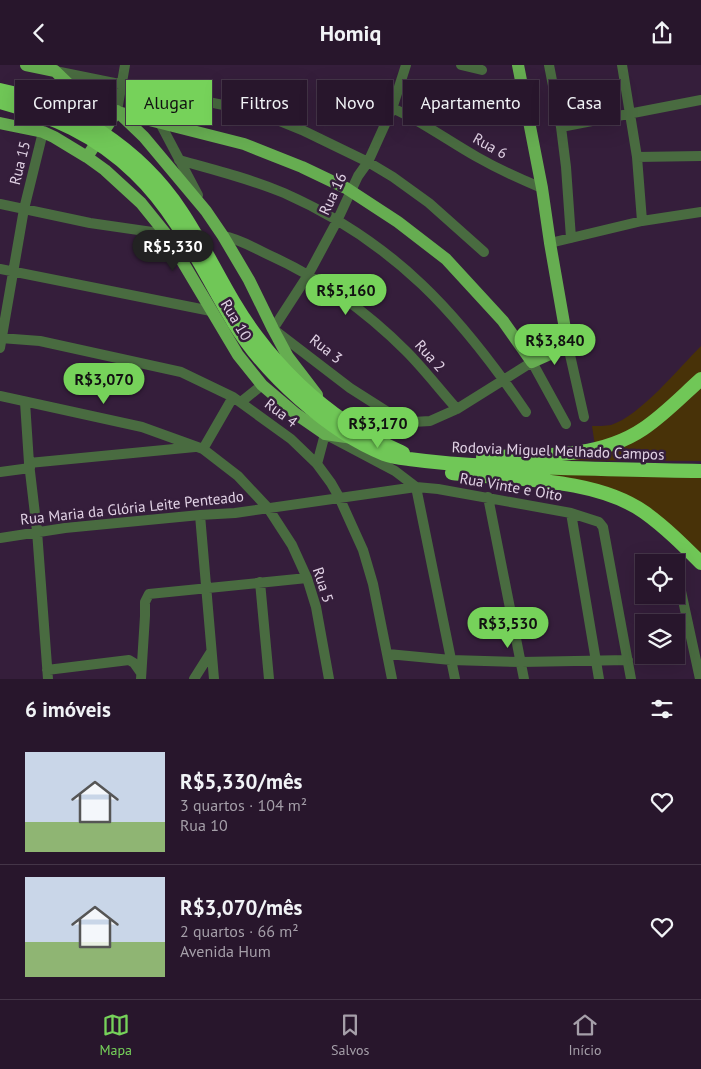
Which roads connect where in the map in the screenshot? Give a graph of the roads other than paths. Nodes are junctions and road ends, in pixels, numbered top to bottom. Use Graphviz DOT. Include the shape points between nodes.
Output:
graph roads {
  1 [pos="26,65"];
  2 [pos="125,65"];
  3 [pos="406,65"];
  4 [pos="461,65"];
  5 [pos="518,65"];
  6 [pos="549,65"];
  7 [pos="622,65"];
  8 [pos="482,70"];
  9 [pos="55,71"];
  10 [pos="122,84"];
  11 [pos="0,90"];
  12 [pos="701,100"];
  13 [pos="0,102"];
  14 [pos="393,106"];
  15 [pos="393,109"];
  16 [pos="117,111"];
  17 [pos="629,113"];
  18 [pos="126,114"];
  19 [pos="0,123"];
  20 [pos="161,125"];
  21 [pos="168,125"];
  22 [pos="385,125"];
  23 [pos="561,127"];
  24 [pos="43,132"];
  25 [pos="93,134"];
  26 [pos="108,143"];
  27 [pos="701,156"];
  28 [pos="87,157"];
  29 [pos="637,157"];
  30 [pos="179,161"];
  31 [pos="368,162"];
  32 [pos="542,188"];
  33 [pos="350,191"];
  34 [pos="0,204"];
  35 [pos="24,209"];
  36 [pos="206,211"];
  37 [pos="701,212"];
  38 [pos="337,221"];
  39 [pos="642,221"];
  40 [pos="166,234"];
  41 [pos="223,236"];
  42 [pos="571,238"];
  43 [pos="550,243"];
  44 [pos="484,252"];
  45 [pos="0,269"];
  46 [pos="13,271"];
  47 [pos="308,275"];
  48 [pos="211,311"];
  49 [pos="272,329"];
  50 [pos="0,341"];
  51 [pos="568,345"];
  52 [pos="532,361"];
  53 [pos="504,379"];
  54 [pos="701,379"];
  55 [pos="262,385"];
  56 [pos="0,396"];
  57 [pos="237,399"];
  58 [pos="25,402"];
  59 [pos="325,406"];
  60 [pos="456,409"];
  61 [pos="526,412"];
  62 [pos="584,417"];
  63 [pos="566,424"];
  64 [pos="325,434"];
  65 [pos="356,439"];
  66 [pos="201,448"];
  67 [pos="385,449"];
  68 [pos="318,463"];
  69 [pos="29,466"];
  70 [pos="701,471"];
  71 [pos="0,472"];
  72 [pos="416,487"];
  73 [pos="339,497"];
  74 [pos="488,497"];
  75 [pos="268,508"];
  76 [pos="571,513"];
  77 [pos="200,515"];
  78 [pos="37,531"];
  79 [pos="0,538"];
  80 [pos="701,563"];
  81 [pos="307,577"];
  82 [pos="260,582"];
  83 [pos="206,587"];
  84 [pos="684,604"];
  85 [pos="211,652"];
  86 [pos="388,654"];
  87 [pos="451,659"];
  88 [pos="596,660"];
  89 [pos="628,660"];
  90 [pos="521,662"];
  91 [pos="48,674"];
  92 [pos="141,676"];
  93 [pos="194,679"];
  94 [pos="214,679"];
  95 [pos="269,679"];
  96 [pos="329,679"];
  97 [pos="392,679"];
  98 [pos="456,679"];
  99 [pos="524,679"];
  100 [pos="599,679"];
  101 [pos="632,679"];
  102 [pos="700,679"];
  1 -- 9 [label="main road"];
  2 -- 10 [label="street"];
  3 -- 14 [label="street, Rua 16"];
  4 -- 8 [label="street"];
  5 -- 32 [label="main road"];
  6 -- 23 [label="street"];
  7 -- 17 [label="street"];
  9 -- 10 [label="street"];
  9 -- 16 [label="main road" via="82,97 98,107"];
  10 -- 16 [label="street"];
  10 -- 31 [label="street" via="258,112 324,139"];
  11 -- 25 [label="highway, Rodovia Miguel Melhado Campos" via="49,105"];
  12 -- 17 [label="street"];
  13 -- 25 [label="highway, Rodovia Miguel Melhado Campos"];
  15 -- 32 [label="street, Rua 6" via="476,157"];
  16 -- 18 [label="main road"];
  16 -- 28 [label="main road"];
  16 -- 36 [label="main road" via="144,137"];
  17 -- 23 [label="street"];
  17 -- 29 [label="street"];
  19 -- 24 [label="main road, Rua 10"];
  20 -- 30 [label="street, Rua 3"];
  21 -- 33 [label="main road" via="244,144"];
  22 -- 31 [label="street, Rua 16"];
  23 -- 42 [label="street"];
  24 -- 28 [label="main road, Rua 10"];
  24 -- 35 [label="street, Rua 15"];
  25 -- 26 [label="highway, Rodovia Miguel Melhado Campos"];
  26 -- 59 [label="highway, Rodovia Miguel Melhado Campos" via="139,161 166,191 256,337"];
  26 -- 65 [label="highway, Rodovia Miguel Melhado Campos" via="163,204 255,354 299,398"];
  27 -- 29 [label="street"];
  28 -- 40 [label="main road, Rua 10" via="141,203"];
  29 -- 39 [label="street"];
  30 -- 36 [label="street, Rua 3"];
  30 -- 38 [label="street" via="261,184"];
  31 -- 33 [label="street, Rua 16"];
  31 -- 44 [label="street" via="429,203"];
  32 -- 43 [label="main road"];
  33 -- 38 [label="street, Rua 16"];
  33 -- 52 [label="main road" via="446,259 503,321"];
  34 -- 35 [label="street"];
  35 -- 40 [label="street"];
  35 -- 46 [label="street, Rua 15"];
  36 -- 41 [label="main road, Rua 3"];
  37 -- 39 [label="street"];
  38 -- 47 [label="street, Rua 16"];
  38 -- 53 [label="street" via="416,277 464,327"];
  39 -- 42 [label="street"];
  40 -- 48 [label="main road, Rua 10"];
  41 -- 47 [label="street, Rua 2" via="234,238"];
  41 -- 49 [label="main road, Rua 3"];
  42 -- 43 [label="street"];
  43 -- 51 [label="main road"];
  45 -- 46 [label="street"];
  46 -- 48 [label="street"];
  46 -- 50 [label="street, Rua 15"];
  47 -- 49 [label="street, Rua 16"];
  47 -- 60 [label="street, Rua 2" via="380,327 406,351"];
  48 -- 55 [label="main road, Rua 10" via="238,355"];
  49 -- 59 [label="main road" via="288,357"];
  49 -- 60 [label="street, Rua 3" via="350,388 405,421 430,421"];
  50 -- 57 [label="street, Rua 4" via="40,341 172,370"];
  51 -- 52 [label="main road"];
  51 -- 62 [label="street"];
  52 -- 53 [label="street, Rua 3"];
  52 -- 63 [label="street"];
  53 -- 60 [label="street, Rua 3"];
  53 -- 61 [label="street"];
  54 -- 67 [label="highway" via="642,430 623,440 586,451 470,458"];
  55 -- 57 [label="street"];
  55 -- 64 [label="main road, Rua 10"];
  56 -- 58 [label="street, Rua 5"];
  57 -- 66 [label="street"];
  57 -- 68 [label="street, Rua 4"];
  58 -- 66 [label="street, Rua 5" via="134,424"];
  58 -- 69 [label="street"];
  59 -- 67 [label="highway, Rodovia Miguel Melhado Campos"];
  64 -- 65 [label="main road"];
  64 -- 68 [label="street"];
  64 -- 72 [label="street, Rua 10" via="395,471"];
  65 -- 67 [label="highway, Rodovia Miguel Melhado Campos"];
  66 -- 69 [label="street"];
  66 -- 75 [label="street, Rua 5" via="238,476"];
  67 -- 70 [label="highway, Rodovia Miguel Melhado Campos" via="415,460 459,465"];
  67 -- 80 [label="highway" via="416,465 453,473 556,483 612,495 649,516"];
  68 -- 73 [label="street, Rua 4"];
  69 -- 71 [label="street"];
  69 -- 78 [label="street"];
  72 -- 73 [label="street, Rua Maria da Glória Leite Penteado"];
  72 -- 74 [label="street, Rua Vinte e Oito"];
  72 -- 87 [label="street"];
  73 -- 75 [label="street, Rua Maria da Glória Leite Penteado"];
  73 -- 86 [label="street, Rua 4" via="368,565"];
  74 -- 76 [label="street, Rua Vinte e Oito"];
  74 -- 90 [label="street"];
  75 -- 77 [label="street, Rua Maria da Glória Leite Penteado"];
  75 -- 81 [label="street, Rua 5" via="292,545"];
  76 -- 88 [label="street"];
  76 -- 89 [label="street, Rua Vinte e Oito" via="599,522 603,527"];
  77 -- 78 [label="street, Rua Maria da Glória Leite Penteado"];
  77 -- 83 [label="street"];
  78 -- 79 [label="street, Rua Maria da Glória Leite Penteado"];
  78 -- 91 [label="street"];
  81 -- 82 [label="street"];
  81 -- 96 [label="street, Rua 5"];
  82 -- 83 [label="street"];
  82 -- 95 [label="street"];
  83 -- 85 [label="street"];
  83 -- 92 [label="street" via="147,596 144,602 146,616"];
  84 -- 102 [label="street"];
  85 -- 93 [label="street"];
  85 -- 94 [label="street"];
  86 -- 87 [label="street"];
  86 -- 97 [label="street, Rua 4"];
  87 -- 90 [label="street"];
  87 -- 98 [label="street"];
  88 -- 89 [label="street"];
  88 -- 90 [label="street"];
  88 -- 100 [label="street"];
  89 -- 101 [label="street"];
  90 -- 99 [label="street"];
  91 -- 92 [label="street" via="128,660 134,663"];
}
